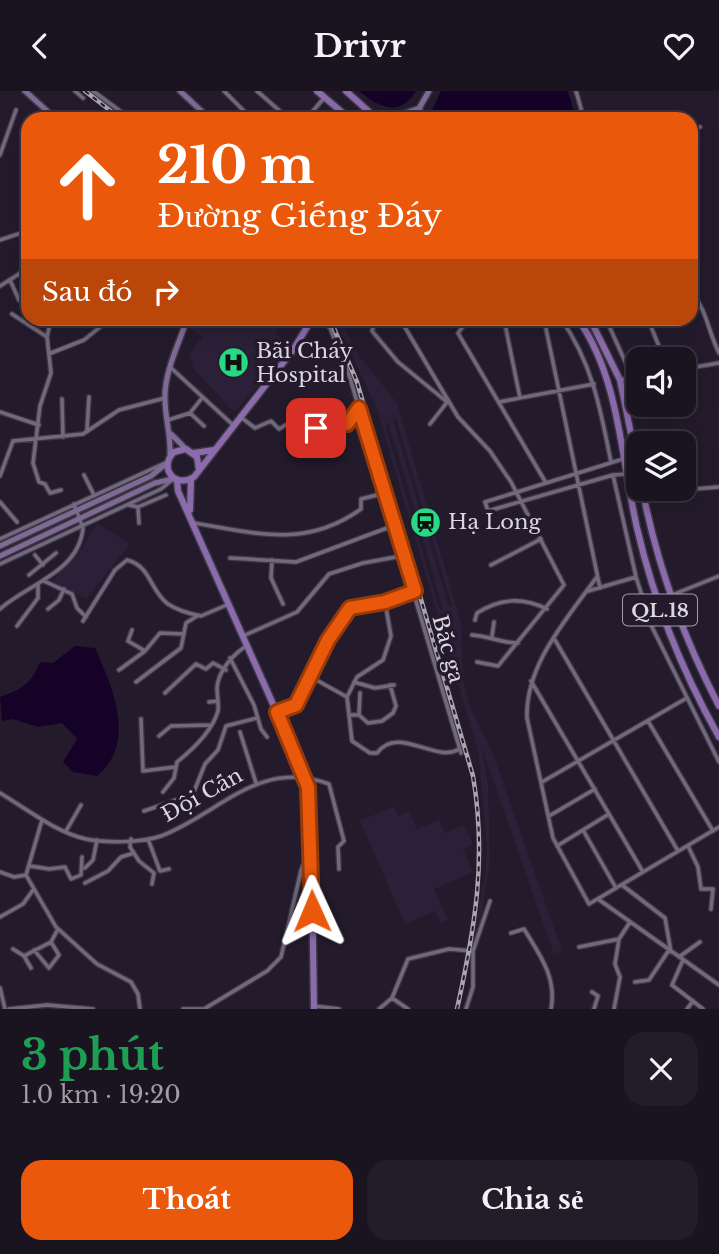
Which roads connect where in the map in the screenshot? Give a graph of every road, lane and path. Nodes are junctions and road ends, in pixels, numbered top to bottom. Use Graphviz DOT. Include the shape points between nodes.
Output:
graph roads {
  1 [pos="25,91"];
  2 [pos="75,91"];
  3 [pos="94,91"];
  4 [pos="180,91"];
  5 [pos="224,91"];
  6 [pos="257,91"];
  7 [pos="317,91"];
  8 [pos="346,91"];
  9 [pos="429,91"];
  10 [pos="576,91"];
  11 [pos="325,97"];
  12 [pos="83,98"];
  13 [pos="420,108"];
  14 [pos="16,110"];
  15 [pos="48,112"];
  16 [pos="122,112"];
  17 [pos="202,112"];
  18 [pos="245,112"];
  19 [pos="281,112"];
  20 [pos="312,112"];
  21 [pos="342,112"];
  22 [pos="369,112"];
  23 [pos="408,112"];
  24 [pos="419,112"];
  25 [pos="581,112"];
  26 [pos="0,155"];
  27 [pos="21,233"];
  28 [pos="0,240"];
  29 [pos="21,270"];
  30 [pos="10,280"];
  31 [pos="0,286"];
  32 [pos="19,300"];
  33 [pos="698,300"];
  34 [pos="12,314"];
  35 [pos="21,320"];
  36 [pos="30,326"];
  37 [pos="49,326"];
  38 [pos="101,326"];
  39 [pos="185,326"];
  40 [pos="308,326"];
  41 [pos="328,326"];
  42 [pos="374,326"];
  43 [pos="404,326"];
  44 [pos="464,326"];
  45 [pos="505,326"];
  46 [pos="545,326"];
  47 [pos="565,326"];
  48 [pos="582,326"];
  49 [pos="593,326"];
  50 [pos="610,326"];
  51 [pos="651,326"];
  52 [pos="47,337"];
  53 [pos="659,347"];
  54 [pos="51,353"];
  55 [pos="719,353"];
  56 [pos="626,363"];
  57 [pos="719,363"];
  58 [pos="170,367"];
  59 [pos="696,367"];
  60 [pos="626,378"];
  61 [pos="620,380"];
  62 [pos="594,384"];
  63 [pos="558,391"];
  64 [pos="89,397"];
  65 [pos="164,398"];
  66 [pos="202,398"];
  67 [pos="520,398"];
  68 [pos="62,399"];
  69 [pos="447,401"];
  70 [pos="499,403"];
  71 [pos="359,408"];
  72 [pos="0,412"];
  73 [pos="190,413"];
  74 [pos="241,417"];
  75 [pos="168,420"];
  76 [pos="294,420"];
  77 [pos="430,424"];
  78 [pos="39,425"];
  79 [pos="233,425"];
  80 [pos="204,426"];
  81 [pos="316,428"];
  82 [pos="88,430"];
  83 [pos="631,431"];
  84 [pos="171,434"];
  85 [pos="63,437"];
  86 [pos="38,439"];
  87 [pos="186,449"];
  88 [pos="214,450"];
  89 [pos="194,453"];
  90 [pos="170,455"];
  91 [pos="623,459"];
  92 [pos="611,462"];
  93 [pos="167,463"];
  94 [pos="199,470"];
  95 [pos="626,470"];
  96 [pos="576,473"];
  97 [pos="626,474"];
  98 [pos="84,475"];
  99 [pos="613,475"];
  100 [pos="0,476"];
  101 [pos="173,480"];
  102 [pos="191,480"];
  103 [pos="546,483"];
  104 [pos="578,485"];
  105 [pos="719,487"];
  106 [pos="696,488"];
  107 [pos="162,489"];
  108 [pos="61,491"];
  109 [pos="178,491"];
  110 [pos="516,492"];
  111 [pos="385,493"];
  112 [pos="94,495"];
  113 [pos="166,495"];
  114 [pos="520,501"];
  115 [pos="633,501"];
  116 [pos="645,501"];
  117 [pos="0,502"];
  118 [pos="128,505"];
  119 [pos="75,507"];
  120 [pos="138,507"];
  121 [pos="190,512"];
  122 [pos="80,518"];
  123 [pos="17,522"];
  124 [pos="139,523"];
  125 [pos="194,523"];
  126 [pos="83,525"];
  127 [pos="395,525"];
  128 [pos="0,539"];
  129 [pos="541,539"];
  130 [pos="0,547"];
  131 [pos="401,548"];
  132 [pos="56,553"];
  133 [pos="34,555"];
  134 [pos="0,556"];
  135 [pos="230,558"];
  136 [pos="272,560"];
  137 [pos="0,564"];
  138 [pos="43,565"];
  139 [pos="491,565"];
  140 [pos="29,575"];
  141 [pos="719,576"];
  142 [pos="636,577"];
  143 [pos="596,578"];
  144 [pos="44,581"];
  145 [pos="38,585"];
  146 [pos="600,588"];
  147 [pos="64,589"];
  148 [pos="415,591"];
  149 [pos="586,592"];
  150 [pos="670,596"];
  151 [pos="385,602"];
  152 [pos="229,604"];
  153 [pos="283,604"];
  154 [pos="0,609"];
  155 [pos="48,609"];
  156 [pos="547,609"];
  157 [pos="197,616"];
  158 [pos="475,620"];
  159 [pos="494,622"];
  160 [pos="18,626"];
  161 [pos="132,629"];
  162 [pos="184,634"];
  163 [pos="472,635"];
  164 [pos="243,636"];
  165 [pos="492,636"];
  166 [pos="555,640"];
  167 [pos="518,643"];
  168 [pos="248,645"];
  169 [pos="145,651"];
  170 [pos="229,657"];
  171 [pos="477,662"];
  172 [pos="119,670"];
  173 [pos="226,670"];
  174 [pos="311,677"];
  175 [pos="531,681"];
  176 [pos="136,682"];
  177 [pos="354,682"];
  178 [pos="165,693"];
  179 [pos="360,693"];
  180 [pos="347,697"];
  181 [pos="685,699"];
  182 [pos="218,701"];
  183 [pos="209,702"];
  184 [pos="719,706"];
  185 [pos="277,712"];
  186 [pos="349,715"];
  187 [pos="359,715"];
  188 [pos="257,718"];
  189 [pos="141,719"];
  190 [pos="648,720"];
  191 [pos="211,725"];
  192 [pos="240,732"];
  193 [pos="159,736"];
  194 [pos="267,737"];
  195 [pos="719,737"];
  196 [pos="614,740"];
  197 [pos="578,761"];
  198 [pos="719,762"];
  199 [pos="175,768"];
  200 [pos="306,778"];
  201 [pos="542,782"];
  202 [pos="256,783"];
  203 [pos="595,789"];
  204 [pos="163,792"];
  205 [pos="0,793"];
  206 [pos="81,805"];
  207 [pos="144,811"];
  208 [pos="609,814"];
  209 [pos="549,816"];
  210 [pos="42,820"];
  211 [pos="719,827"];
  212 [pos="583,830"];
  213 [pos="66,831"];
  214 [pos="713,831"];
  215 [pos="97,839"];
  216 [pos="131,839"];
  217 [pos="148,839"];
  218 [pos="557,846"];
  219 [pos="688,846"];
  220 [pos="678,851"];
  221 [pos="134,853"];
  222 [pos="82,857"];
  223 [pos="311,864"];
  224 [pos="30,866"];
  225 [pos="86,868"];
  226 [pos="169,869"];
  227 [pos="339,869"];
  228 [pos="0,872"];
  229 [pos="643,872"];
  230 [pos="26,875"];
  231 [pos="85,883"];
  232 [pos="152,884"];
  233 [pos="622,885"];
  234 [pos="616,888"];
  235 [pos="33,890"];
  236 [pos="598,898"];
  237 [pos="490,901"];
  238 [pos="711,909"];
  239 [pos="0,917"];
  240 [pos="629,922"];
  241 [pos="58,929"];
  242 [pos="511,933"];
  243 [pos="619,939"];
  244 [pos="51,942"];
  245 [pos="700,942"];
  246 [pos="579,947"];
  247 [pos="13,949"];
  248 [pos="34,950"];
  249 [pos="473,951"];
  250 [pos="670,951"];
  251 [pos="24,956"];
  252 [pos="681,959"];
  253 [pos="31,968"];
  254 [pos="635,982"];
  255 [pos="719,985"];
  256 [pos="0,988"];
  257 [pos="592,992"];
  258 [pos="392,998"];
  259 [pos="693,1001"];
  260 [pos="314,1008"];
  261 [pos="7,1009"];
  262 [pos="36,1009"];
  263 [pos="93,1009"];
  264 [pos="140,1009"];
  265 [pos="183,1009"];
  266 [pos="205,1009"];
  267 [pos="339,1009"];
  268 [pos="379,1009"];
  269 [pos="408,1009"];
  270 [pos="466,1009"];
  271 [pos="551,1009"];
  272 [pos="594,1009"];
  273 [pos="614,1009"];
  274 [pos="687,1009"];
  275 [pos="703,1009"];
  1 -- 15 [label="main road"];
  2 -- 12 [label="street"];
  3 -- 16 [label="street"];
  4 -- 17 [label="main road"];
  5 -- 18 [label="street"];
  6 -- 19 [label="street"];
  7 -- 11 [label="main road"];
  8 -- 22 [label="main road"];
  9 -- 13 [label="main road"];
  10 -- 25 [label="street"];
  11 -- 20 [label="street"];
  11 -- 21 [label="main road"];
  13 -- 23 [label="main road"];
  13 -- 24 [label="main road"];
  14 -- 26 [label="street"];
  27 -- 28 [label="street"];
  29 -- 30 [label="street"];
  30 -- 31 [label="street"];
  30 -- 32 [label="street"];
  33 -- 55 [label="street"];
  34 -- 35 [label="street"];
  36 -- 52 [label="street"];
  37 -- 52 [label="street"];
  38 -- 54 [label="street" via="84,340"];
  39 -- 58 [label="main road"];
  40 -- 74 [label="main road"];
  41 -- 71 [label="street, Bắc ga"];
  42 -- 69 [label="street" via="372,331 386,350"];
  43 -- 69 [label="street"];
  44 -- 70 [label="street" via="458,333"];
  45 -- 67 [label="street"];
  46 -- 63 [label="street"];
  47 -- 62 [label="street"];
  48 -- 91 [label="main road, QL.18" via="608,383"];
  49 -- 61 [label="main road"];
  50 -- 56 [label="street"];
  51 -- 53 [label="street"];
  52 -- 54 [label="street"];
  54 -- 78 [label="street"];
  57 -- 59 [label="street"];
  58 -- 65 [label="main road"];
  58 -- 66 [label="street"];
  60 -- 61 [label="street"];
  61 -- 83 [label="main road"];
  62 -- 63 [label="street"];
  62 -- 92 [label="street"];
  63 -- 67 [label="street"];
  63 -- 96 [label="street"];
  64 -- 82 [label="street"];
  65 -- 75 [label="main road"];
  65 -- 82 [label="street" via="119,410"];
  66 -- 73 [label="street"];
  66 -- 79 [label="street"];
  67 -- 70 [label="street"];
  68 -- 85 [label="street"];
  69 -- 77 [label="street"];
  69 -- 110 [label="street" via="490,451"];
  70 -- 103 [label="street"];
  71 -- 81 [label="street" via="347,424 337,421"];
  71 -- 111 [label="street, Bắc ga"];
  72 -- 78 [label="street"];
  73 -- 75 [label="street"];
  73 -- 80 [label="street"];
  74 -- 76 [label="street" via="255,428 271,421 279,429"];
  74 -- 79 [label="main road"];
  75 -- 84 [label="main road"];
  78 -- 86 [label="street"];
  79 -- 88 [label="main road"];
  82 -- 85 [label="street"];
  84 -- 87 [label="main road"];
  84 -- 90 [label="main road"];
  85 -- 86 [label="street"];
  86 -- 100 [label="street" via="10,443"];
  86 -- 108 [label="street" via="35,475 50,493"];
  87 -- 89 [label="main road"];
  87 -- 90 [label="main road"];
  88 -- 89 [label="main road"];
  88 -- 94 [label="main road"];
  89 -- 94 [label="main road"];
  90 -- 93 [label="main road"];
  91 -- 92 [label="street"];
  91 -- 95 [label="main road, QL.18"];
  92 -- 96 [label="street"];
  93 -- 101 [label="main road"];
  93 -- 112 [label="street"];
  93 -- 119 [label="main road" via="153,474"];
  94 -- 102 [label="main road"];
  96 -- 103 [label="street"];
  96 -- 104 [label="street"];
  97 -- 99 [label="street"];
  98 -- 112 [label="street"];
  99 -- 104 [label="street"];
  99 -- 142 [label="street"];
  101 -- 102 [label="main road"];
  101 -- 107 [label="street"];
  101 -- 109 [label="main road"];
  101 -- 122 [label="main road" via="162,480"];
  102 -- 121 [label="main road"];
  103 -- 110 [label="street"];
  104 -- 114 [label="street"];
  104 -- 143 [label="street"];
  105 -- 106 [label="street"];
  107 -- 109 [label="street"];
  107 -- 118 [label="street"];
  109 -- 121 [label="main road"];
  110 -- 114 [label="street"];
  110 -- 114 [label="street" via="485,502 488,511"];
  111 -- 125 [label="street" via="361,499 360,509 342,521 303,534 269,537"];
  111 -- 127 [label="street, Bắc ga"];
  112 -- 119 [label="street"];
  113 -- 120 [label="street"];
  114 -- 129 [label="street"];
  115 -- 195 [label="main road, QL.18" via="654,594"];
  116 -- 150 [label="main road, QL.18"];
  117 -- 123 [label="street"];
  118 -- 120 [label="street"];
  118 -- 126 [label="street"];
  119 -- 122 [label="street"];
  119 -- 128 [label="street"];
  119 -- 130 [label="main road"];
  120 -- 124 [label="street"];
  121 -- 125 [label="main road"];
  122 -- 126 [label="street"];
  122 -- 134 [label="main road"];
  125 -- 152 [label="main road"];
  126 -- 137 [label="street"];
  126 -- 144 [label="street" via="70,558"];
  127 -- 131 [label="street, Bắc ga"];
  127 -- 136 [label="street" via="296,562"];
  129 -- 139 [label="street"];
  129 -- 156 [label="street" via="564,585"];
  131 -- 148 [label="street, Bắc ga"];
  131 -- 164 [label="street" via="396,557 329,574 296,612"];
  132 -- 138 [label="street"];
  133 -- 138 [label="street"];
  135 -- 136 [label="street"];
  136 -- 153 [label="street" via="271,578"];
  138 -- 140 [label="street"];
  141 -- 150 [label="street"];
  142 -- 146 [label="street"];
  142 -- 181 [label="street" via="652,627"];
  143 -- 146 [label="street"];
  143 -- 149 [label="street"];
  144 -- 145 [label="street"];
  144 -- 147 [label="street"];
  145 -- 154 [label="street"];
  145 -- 160 [label="street" via="38,598"];
  146 -- 149 [label="street"];
  147 -- 155 [label="street"];
  147 -- 157 [label="street" via="72,594 84,619 115,570 127,560 145,569 166,602"];
  148 -- 151 [label="street"];
  148 -- 186 [label="street, Bắc ga" via="460,751 446,754 410,743 388,743 370,753 352,741"];
  149 -- 166 [label="street"];
  150 -- 184 [label="main road, QL.18"];
  151 -- 174 [label="street" via="350,608"];
  151 -- 177 [label="street" via="391,636 383,660"];
  152 -- 157 [label="street"];
  152 -- 164 [label="main road"];
  156 -- 158 [label="street" via="527,599 495,603 477,613"];
  156 -- 167 [label="street"];
  157 -- 162 [label="street" via="186,623"];
  159 -- 165 [label="street"];
  161 -- 169 [label="street" via="128,641"];
  162 -- 169 [label="street" via="160,633"];
  162 -- 176 [label="street" via="175,655"];
  163 -- 165 [label="street"];
  164 -- 168 [label="main road"];
  165 -- 167 [label="street"];
  166 -- 175 [label="street"];
  166 -- 196 [label="street"];
  167 -- 171 [label="street" via="498,667"];
  168 -- 170 [label="street"];
  168 -- 185 [label="main road"];
  169 -- 172 [label="street"];
  170 -- 173 [label="street"];
  170 -- 188 [label="street"];
  173 -- 178 [label="street" via="213,663 206,669 196,664"];
  173 -- 182 [label="street" via="218,683"];
  174 -- 180 [label="street"];
  174 -- 185 [label="street" via="296,705"];
  175 -- 197 [label="street"];
  175 -- 201 [label="street" via="527,718"];
  177 -- 180 [label="street"];
  177 -- 187 [label="street" via="374,688 392,685 396,706 382,721 368,723"];
  179 -- 187 [label="street"];
  180 -- 186 [label="street"];
  181 -- 190 [label="street"];
  181 -- 198 [label="street"];
  182 -- 183 [label="street"];
  182 -- 191 [label="street"];
  185 -- 200 [label="main road"];
  186 -- 187 [label="street"];
  188 -- 194 [label="street"];
  188 -- 207 [label="street" via="226,726 193,794"];
  189 -- 199 [label="street" via="143,771"];
  190 -- 196 [label="street"];
  190 -- 214 [label="street"];
  191 -- 193 [label="street" via="171,726"];
  191 -- 199 [label="street"];
  192 -- 202 [label="street"];
  196 -- 197 [label="street"];
  196 -- 220 [label="street"];
  197 -- 201 [label="street"];
  197 -- 203 [label="street"];
  199 -- 204 [label="street" via="174,778"];
  200 -- 202 [label="street, Đội Cấn"];
  200 -- 223 [label="main road"];
  200 -- 227 [label="street" via="329,784 344,841 338,847"];
  201 -- 209 [label="street"];
  202 -- 217 [label="street, Đội Cấn" via="164,835"];
  203 -- 208 [label="street"];
  203 -- 209 [label="street"];
  205 -- 210 [label="street, Đội Cấn"];
  206 -- 213 [label="street"];
  208 -- 212 [label="street"];
  208 -- 229 [label="street"];
  209 -- 218 [label="street"];
  210 -- 213 [label="street, Đội Cấn"];
  210 -- 224 [label="street"];
  211 -- 214 [label="street"];
  212 -- 218 [label="street"];
  212 -- 234 [label="street"];
  213 -- 215 [label="street, Đội Cấn"];
  214 -- 219 [label="street"];
  215 -- 216 [label="street, Đội Cấn"];
  215 -- 225 [label="street" via="95,855"];
  216 -- 217 [label="street, Đội Cấn"];
  216 -- 221 [label="street"];
  217 -- 226 [label="street" via="160,871"];
  218 -- 236 [label="street" via="589,904"];
  219 -- 220 [label="street"];
  219 -- 238 [label="street" via="701,889 712,889"];
  220 -- 229 [label="street"];
  221 -- 231 [label="street"];
  221 -- 232 [label="street" via="154,873"];
  222 -- 224 [label="street" via="81,875 71,879 65,867"];
  223 -- 260 [label="main road"];
  223 -- 266 [label="street" via="303,865 301,871 281,957 267,971"];
  224 -- 230 [label="street"];
  228 -- 230 [label="street"];
  229 -- 233 [label="street"];
  230 -- 235 [label="street"];
  233 -- 234 [label="street"];
  233 -- 250 [label="street" via="665,918"];
  234 -- 236 [label="street"];
  235 -- 239 [label="street" via="23,904"];
  235 -- 241 [label="street"];
  236 -- 240 [label="street"];
  237 -- 249 [label="street"];
  240 -- 243 [label="street"];
  240 -- 250 [label="street"];
  241 -- 244 [label="street"];
  241 -- 264 [label="street" via="97,964 131,982"];
  242 -- 271 [label="street" via="524,929 550,974 554,989"];
  243 -- 246 [label="street"];
  243 -- 273 [label="street" via="615,964 621,977"];
  244 -- 248 [label="street"];
  244 -- 248 [label="street" via="59,955 49,968"];
  245 -- 252 [label="street"];
  247 -- 251 [label="street"];
  248 -- 251 [label="street"];
  249 -- 258 [label="street" via="449,949 408,959"];
  249 -- 270 [label="street" via="473,987"];
  250 -- 252 [label="street"];
  250 -- 254 [label="street" via="649,980"];
  251 -- 253 [label="street"];
  252 -- 255 [label="street"];
  252 -- 259 [label="street" via="671,983"];
  256 -- 261 [label="street"];
  257 -- 272 [label="street" via="598,996"];
  258 -- 268 [label="street"];
  258 -- 269 [label="street"];
  259 -- 274 [label="street"];
  259 -- 275 [label="street"];
  260 -- 267 [label="street"];
  261 -- 262 [label="street"];
  262 -- 263 [label="street" via="47,1005"];
  265 -- 266 [label="street"];
}
